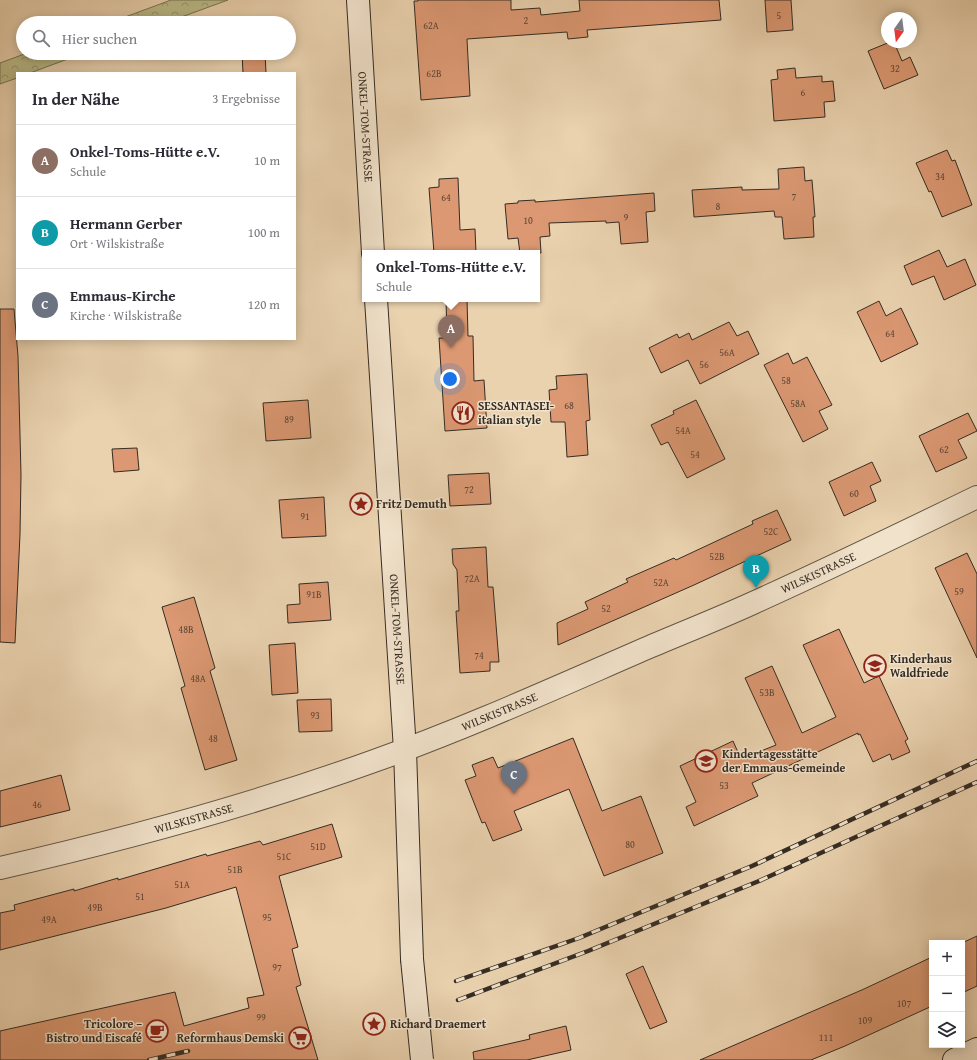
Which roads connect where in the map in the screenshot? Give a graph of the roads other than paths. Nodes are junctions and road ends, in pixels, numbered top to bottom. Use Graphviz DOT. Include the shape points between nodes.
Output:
graph roads {
  1 [pos="358,0"];
  2 [pos="374,250"];
  3 [pos="376,302"];
  4 [pos="977,497"];
  5 [pos="405,750"];
  6 [pos="0,868"];
  7 [pos="977,1049"];
  8 [pos="422,1060"];
  9 [pos="954,1060"];
  1 -- 2 [label="main road, ONKEL-TOM-STRASSE"];
  3 -- 5 [label="main road, ONKEL-TOM-STRASSE"];
  4 -- 5 [label="main road, WILSKISTRASSE" via="752,604 561,687"];
  5 -- 6 [label="main road, WILSKISTRASSE" via="260,799 159,829"];
  5 -- 8 [label="main road, ONKEL-TOM-STRASSE, bridge" via="412,960"];
  7 -- 9 [label="main road"];
}
